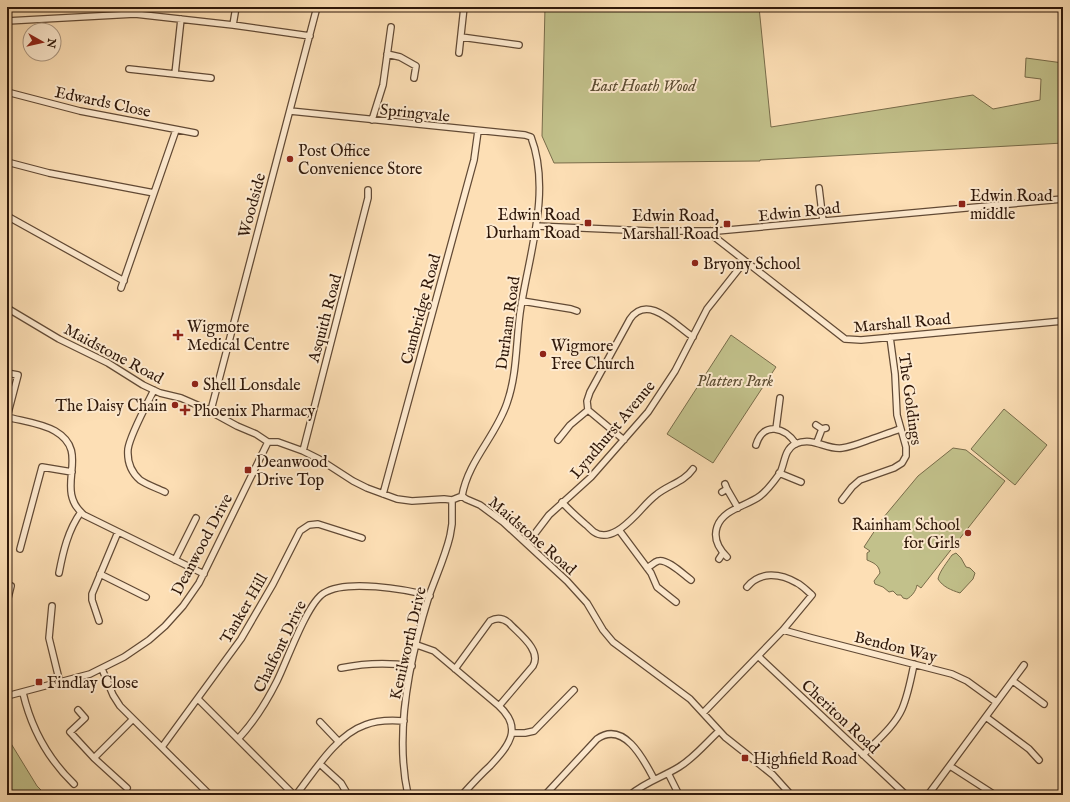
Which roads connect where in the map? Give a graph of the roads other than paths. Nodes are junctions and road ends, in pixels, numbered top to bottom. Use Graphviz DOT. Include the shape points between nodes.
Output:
graph roads {
  1 [pos="236,7"];
  2 [pos="317,7"];
  3 [pos="464,7"];
  4 [pos="181,19"];
  5 [pos="7,21"];
  6 [pos="233,25"];
  7 [pos="391,27"];
  8 [pos="310,36"];
  9 [pos="461,37"];
  10 [pos="519,45"];
  11 [pos="387,54"];
  12 [pos="459,54"];
  13 [pos="129,69"];
  14 [pos="175,74"];
  15 [pos="210,78"];
  16 [pos="414,78"];
  17 [pos="7,92"];
  18 [pos="290,112"];
  19 [pos="372,120"];
  20 [pos="176,130"];
  21 [pos="478,131"];
  22 [pos="195,133"];
  23 [pos="533,144"];
  24 [pos="7,162"];
  25 [pos="819,188"];
  26 [pos="368,190"];
  27 [pos="154,193"];
  28 [pos="1063,199"];
  29 [pos="7,216"];
  30 [pos="823,221"];
  31 [pos="536,226"];
  32 [pos="710,231"];
  33 [pos="745,261"];
  34 [pos="124,281"];
  35 [pos="121,288"];
  36 [pos="522,301"];
  37 [pos="7,308"];
  38 [pos="576,311"];
  39 [pos="1063,321"];
  40 [pos="693,337"];
  41 [pos="890,337"];
  42 [pos="7,372"];
  43 [pos="154,390"];
  44 [pos="780,398"];
  45 [pos="211,410"];
  46 [pos="588,410"];
  47 [pos="7,417"];
  48 [pos="816,425"];
  49 [pos="776,429"];
  50 [pos="900,429"];
  51 [pos="558,440"];
  52 [pos="624,440"];
  53 [pos="268,442"];
  54 [pos="817,442"];
  55 [pos="796,444"];
  56 [pos="756,445"];
  57 [pos="303,451"];
  58 [pos="693,469"];
  59 [pos="72,472"];
  60 [pos="779,473"];
  61 [pos="804,476"];
  62 [pos="725,488"];
  63 [pos="165,492"];
  64 [pos="384,494"];
  65 [pos="462,496"];
  66 [pos="452,500"];
  67 [pos="842,500"];
  68 [pos="562,502"];
  69 [pos="738,508"];
  70 [pos="81,512"];
  71 [pos="196,518"];
  72 [pos="618,530"];
  73 [pos="118,532"];
  74 [pos="362,538"];
  75 [pos="527,544"];
  76 [pos="20,550"];
  77 [pos="719,559"];
  78 [pos="175,560"];
  79 [pos="647,568"];
  80 [pos="58,573"];
  81 [pos="100,574"];
  82 [pos="204,574"];
  83 [pos="691,580"];
  84 [pos="11,586"];
  85 [pos="747,587"];
  86 [pos="430,596"];
  87 [pos="146,597"];
  88 [pos="7,602"];
  89 [pos="676,602"];
  90 [pos="52,606"];
  91 [pos="99,621"];
  92 [pos="783,630"];
  93 [pos="417,645"];
  94 [pos="758,656"];
  95 [pos="914,664"];
  96 [pos="1024,665"];
  97 [pos="412,666"];
  98 [pos="341,668"];
  99 [pos="102,669"];
  100 [pos="455,669"];
  101 [pos="1013,681"];
  102 [pos="60,683"];
  103 [pos="574,690"];
  104 [pos="23,692"];
  105 [pos="7,696"];
  106 [pos="198,699"];
  107 [pos="996,702"];
  108 [pos="1044,704"];
  109 [pos="499,706"];
  110 [pos="78,710"];
  111 [pos="703,713"];
  112 [pos="986,717"];
  113 [pos="133,719"];
  114 [pos="404,721"];
  115 [pos="320,722"];
  116 [pos="719,731"];
  117 [pos="512,733"];
  118 [pos="238,739"];
  119 [pos="339,742"];
  120 [pos="162,747"];
  121 [pos="863,755"];
  122 [pos="94,758"];
  123 [pos="1039,760"];
  124 [pos="320,764"];
  125 [pos="950,766"];
  126 [pos="668,773"];
  127 [pos="654,779"];
  128 [pos="74,784"];
  129 [pos="127,788"];
  130 [pos="210,795"];
  131 [pos="295,795"];
  132 [pos="348,795"];
  133 [pos="408,795"];
  134 [pos="462,795"];
  135 [pos="545,795"];
  136 [pos="630,795"];
  137 [pos="679,795"];
  138 [pos="791,795"];
  139 [pos="906,795"];
  140 [pos="928,795"];
  141 [pos="995,795"];
  1 -- 6 [label="street"];
  2 -- 8 [label="street, Woodside"];
  3 -- 9 [label="street"];
  4 -- 5 [label="street" via="127,14"];
  4 -- 6 [label="street"];
  4 -- 14 [label="street"];
  6 -- 8 [label="street"];
  7 -- 11 [label="street"];
  8 -- 18 [label="street, Woodside"];
  9 -- 10 [label="street"];
  9 -- 12 [label="street"];
  11 -- 16 [label="street" via="400,57 416,66"];
  11 -- 19 [label="street" via="383,85"];
  13 -- 14 [label="street"];
  14 -- 15 [label="street"];
  17 -- 20 [label="street, Edwards Close" via="80,111"];
  18 -- 19 [label="street, Springvale"];
  18 -- 45 [label="street, Woodside"];
  19 -- 21 [label="street, Springvale"];
  20 -- 22 [label="street, Edwards Close"];
  20 -- 27 [label="street"];
  21 -- 23 [label="street, Springvale" via="529,136"];
  21 -- 64 [label="street, Cambridge Road" via="474,160"];
  23 -- 31 [label="street, Durham Road" via="538,168"];
  24 -- 27 [label="street" via="49,173"];
  25 -- 30 [label="street"];
  26 -- 57 [label="street, Asquith Road"];
  27 -- 34 [label="street"];
  28 -- 30 [label="street, Edwin Road"];
  29 -- 34 [label="street"];
  30 -- 32 [label="street, Edwin Road"];
  31 -- 32 [label="street, Edwin Road"];
  31 -- 36 [label="street, Durham Road"];
  32 -- 33 [label="street, Marshall Road"];
  33 -- 40 [label="street, Lyndhurst Avenue" via="707,309"];
  33 -- 41 [label="street, Marshall Road" via="845,339"];
  34 -- 35 [label="street"];
  36 -- 38 [label="street"];
  36 -- 65 [label="street, Durham Road" via="509,398 468,475"];
  37 -- 43 [label="street, Maidstone Road"];
  39 -- 41 [label="street, Marshall Road"];
  40 -- 46 [label="street" via="655,310 636,312 630,318 590,392"];
  40 -- 52 [label="street, Lyndhurst Avenue" via="663,390"];
  41 -- 50 [label="street, The Goldings"];
  42 -- 47 [label="street" via="18,375"];
  43 -- 45 [label="street, Maidstone Road"];
  43 -- 63 [label="street" via="132,438 128,454 135,475 145,483"];
  44 -- 49 [label="street"];
  45 -- 53 [label="street, Maidstone Road"];
  46 -- 51 [label="street" via="570,425"];
  46 -- 52 [label="street"];
  47 -- 59 [label="street" via="47,427 63,437 72,451"];
  48 -- 54 [label="street" via="824,429"];
  49 -- 55 [label="street" via="784,431"];
  49 -- 56 [label="street" via="762,433"];
  50 -- 54 [label="street" via="843,448 829,448"];
  50 -- 67 [label="street, The Goldings" via="906,452 902,463 860,480"];
  52 -- 68 [label="street, Lyndhurst Avenue" via="591,477"];
  53 -- 57 [label="street, Maidstone Road" via="278,442"];
  53 -- 82 [label="street, Deanwood Drive"];
  54 -- 55 [label="street"];
  55 -- 60 [label="street" via="786,453"];
  57 -- 64 [label="street, Maidstone Road" via="353,481"];
  58 -- 72 [label="street" via="684,479 654,496"];
  59 -- 70 [label="street" via="72,500"];
  59 -- 76 [label="street" via="42,467"];
  60 -- 61 [label="street" via="800,484"];
  60 -- 69 [label="street" via="760,496"];
  62 -- 69 [label="street"];
  64 -- 66 [label="street, Maidstone Road" via="412,501"];
  65 -- 66 [label="street, Maidstone Road"];
  65 -- 75 [label="street, Maidstone Road" via="491,512"];
  66 -- 86 [label="street, Kenilworth Drive" via="450,536"];
  68 -- 72 [label="street" via="594,532 607,535"];
  68 -- 75 [label="street, Lyndhurst Avenue"];
  69 -- 77 [label="street" via="723,518 717,527 716,542 725,555"];
  70 -- 73 [label="street"];
  70 -- 80 [label="street" via="74,523"];
  71 -- 78 [label="street"];
  72 -- 79 [label="street"];
  73 -- 78 [label="street"];
  73 -- 81 [label="street"];
  74 -- 106 [label="street, Tanker Hill" via="318,524 309,525 300,531 241,640"];
  75 -- 111 [label="street, Maidstone Road" via="581,596 606,635 685,695"];
  78 -- 82 [label="street"];
  79 -- 83 [label="street" via="658,561 663,561"];
  79 -- 89 [label="street" via="657,587"];
  81 -- 87 [label="street"];
  81 -- 91 [label="street" via="92,597"];
  82 -- 99 [label="street, Deanwood Drive" via="192,595 165,626 132,652"];
  84 -- 88 [label="street"];
  85 -- 92 [label="street" via="760,576 776,576 798,583 812,595"];
  86 -- 93 [label="street, Kenilworth Drive"];
  86 -- 118 [label="street, Chalfont Drive" via="376,587 339,587 321,595 308,613 265,704"];
  90 -- 102 [label="street" via="49,638"];
  92 -- 94 [label="street"];
  92 -- 95 [label="street, Bendon Way"];
  93 -- 97 [label="street, Kenilworth Drive"];
  93 -- 100 [label="street" via="430,649"];
  94 -- 111 [label="street"];
  94 -- 121 [label="street, Cheriton Road"];
  95 -- 107 [label="street, Bendon Way" via="962,677"];
  95 -- 121 [label="street" via="900,712"];
  96 -- 101 [label="street"];
  97 -- 98 [label="street" via="377,663"];
  97 -- 114 [label="street, Kenilworth Drive"];
  99 -- 102 [label="street, Deanwood Drive"];
  99 -- 113 [label="street" via="117,702"];
  100 -- 109 [label="street"];
  100 -- 109 [label="street" via="490,621 498,618 509,623 533,649 536,658 533,666"];
  101 -- 107 [label="street"];
  101 -- 108 [label="street"];
  102 -- 104 [label="street, Deanwood Drive"];
  103 -- 117 [label="street" via="534,731"];
  104 -- 105 [label="street, Deanwood Drive"];
  104 -- 128 [label="street" via="35,730 58,767"];
  106 -- 118 [label="street"];
  106 -- 120 [label="street, Tanker Hill"];
  107 -- 112 [label="street"];
  109 -- 117 [label="street" via="510,721"];
  110 -- 122 [label="street" via="85,718 70,732"];
  111 -- 116 [label="street, Maidstone Road"];
  112 -- 123 [label="street" via="1029,749"];
  112 -- 125 [label="street"];
  113 -- 120 [label="street"];
  113 -- 122 [label="street"];
  114 -- 119 [label="street" via="382,721 363,726"];
  114 -- 133 [label="street, Kenilworth Drive" via="403,763"];
  115 -- 119 [label="street"];
  116 -- 126 [label="street" via="690,760"];
  116 -- 138 [label="street, Maidstone Road" via="773,775"];
  117 -- 134 [label="street" via="507,747"];
  118 -- 131 [label="street"];
  119 -- 124 [label="street"];
  120 -- 130 [label="street"];
  121 -- 139 [label="street, Cheriton Road"];
  122 -- 129 [label="street"];
  124 -- 131 [label="street"];
  124 -- 132 [label="street" via="341,783"];
  125 -- 140 [label="street"];
  125 -- 141 [label="street"];
  126 -- 127 [label="street"];
  126 -- 137 [label="street"];
  127 -- 135 [label="street" via="640,755 626,740 618,734 607,734 597,739"];
  127 -- 136 [label="street"];
}
